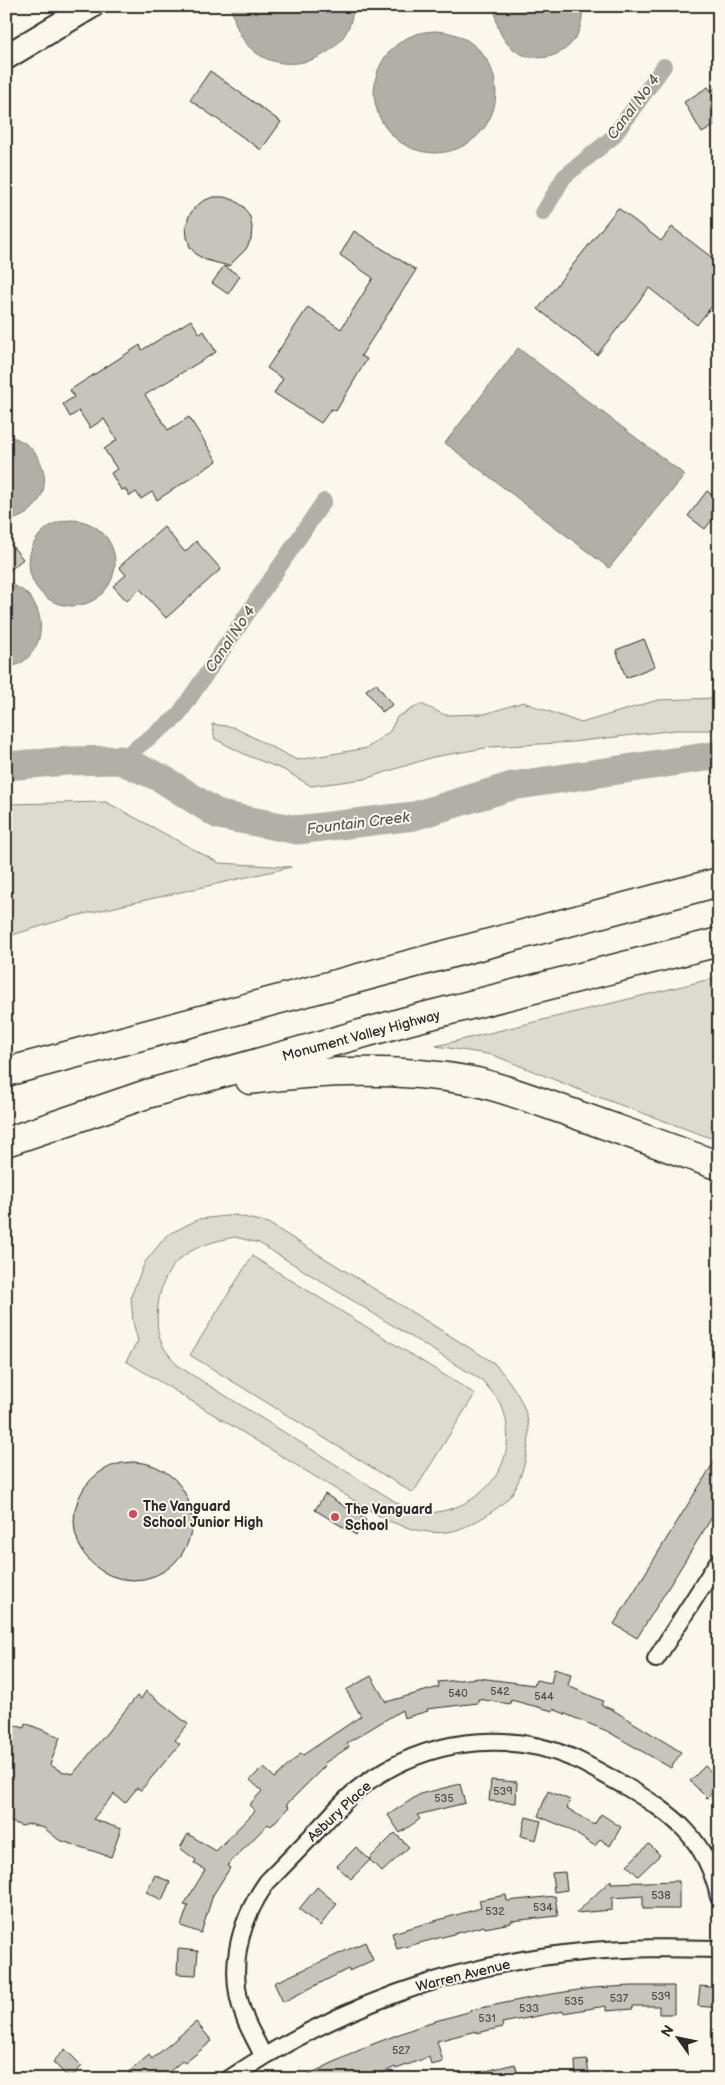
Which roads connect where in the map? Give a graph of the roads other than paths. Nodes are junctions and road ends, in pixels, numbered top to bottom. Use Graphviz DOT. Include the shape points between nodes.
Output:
graph roads {
  1 [pos="91,6"];
  2 [pos="6,58"];
  3 [pos="719,882"];
  4 [pos="719,942"];
  5 [pos="6,1072"];
  6 [pos="147,1094"];
  7 [pos="6,1142"];
  8 [pos="719,1166"];
  9 [pos="716,1570"];
  10 [pos="656,1659"];
  11 [pos="719,1897"];
  12 [pos="719,1949"];
  13 [pos="263,2056"];
  14 [pos="229,2079"];
  1 -- 2 [label="street"];
  3 -- 5 [label="highway"];
  4 -- 6 [label="highway, Monument Valley Highway" via="407,1021"];
  6 -- 7 [label="highway, Monument Valley Highway"];
  6 -- 8 [label="highway" via="291,1074 386,1072 432,1075 475,1082 551,1106"];
  9 -- 10 [label="street"];
  11 -- 13 [label="street, Asbury Place" via="710,1867 687,1830 647,1799 581,1762 552,1750 505,1741 453,1744 403,1760 362,1786 267,1882 246,1918 236,1959 236,1980 246,2020"];
  12 -- 13 [label="street, Warren Avenue" via="582,1952 542,1956 467,1971 368,2003"];
  13 -- 14 [label="street, Warren Avenue"];
}
